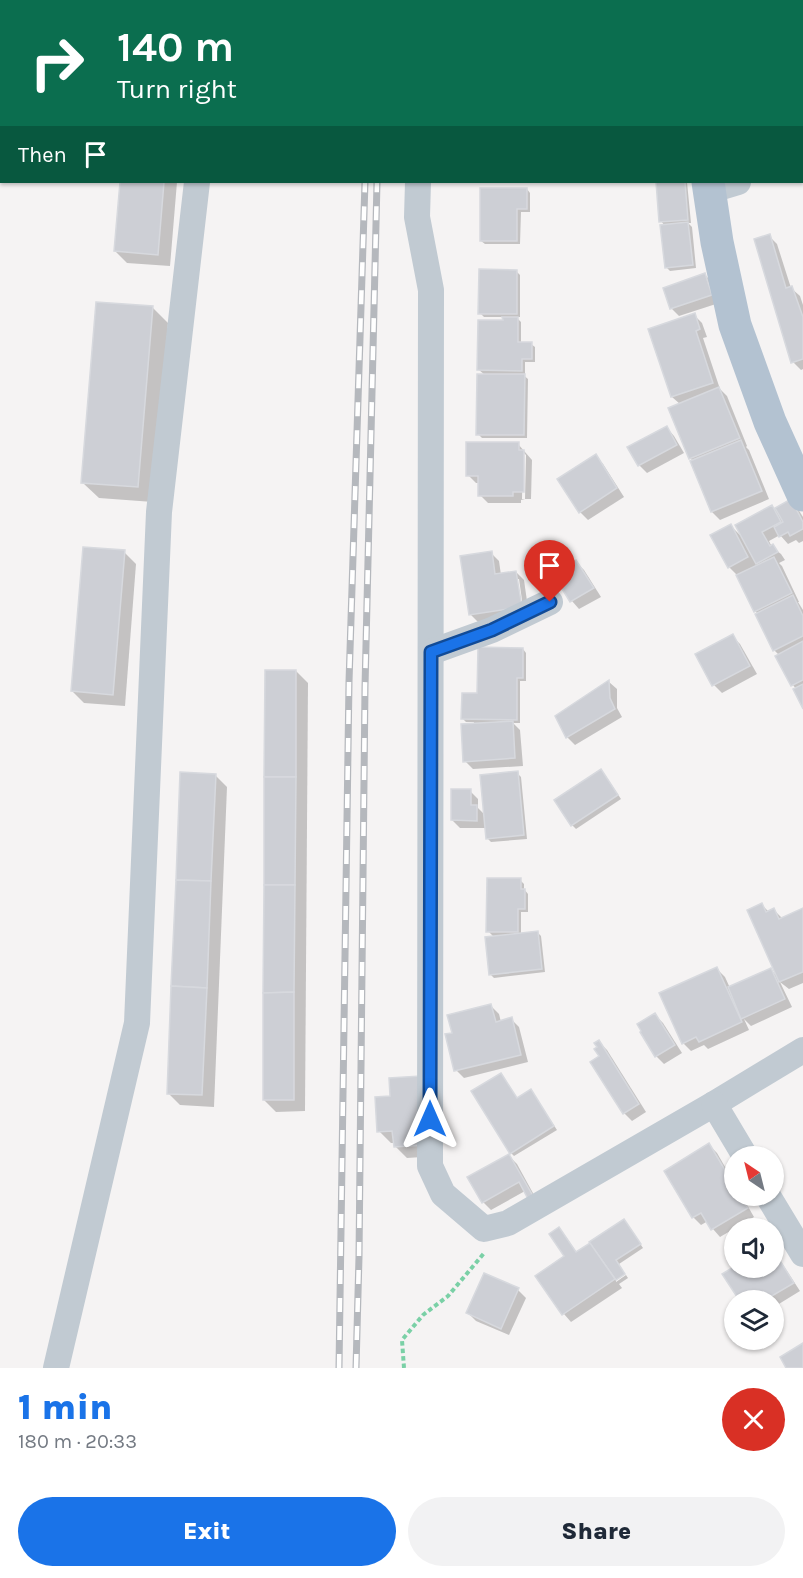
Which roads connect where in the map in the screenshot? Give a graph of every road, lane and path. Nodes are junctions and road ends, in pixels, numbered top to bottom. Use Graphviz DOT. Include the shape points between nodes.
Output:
graph roads {
  1 [pos="197,183"];
  2 [pos="418,183"];
  3 [pos="718,185"];
  4 [pos="803,495"];
  5 [pos="550,602"];
  6 [pos="431,652"];
  7 [pos="803,1050"];
  8 [pos="714,1104"];
  9 [pos="739,1146"];
  10 [pos="774,1206"];
  11 [pos="508,1223"];
  12 [pos="803,1254"];
  13 [pos="56,1368"];
  14 [pos="404,1368"];
  1 -- 13 [label="street" via="159,512 137,1023"];
  2 -- 6 [label="street" via="417,218 431,290"];
  3 -- 4 [label="main road" via="717,242 735,325 770,422"];
  5 -- 6 [label="street" via="492,630"];
  6 -- 11 [label="street" via="430,1166 443,1194 484,1228"];
  7 -- 8 [label="street"];
  8 -- 9 [label="street"];
  8 -- 11 [label="street"];
  10 -- 12 [label="street"];
  11 -- 14 [label="path" via="448,1296 423,1315 402,1341"];
}
